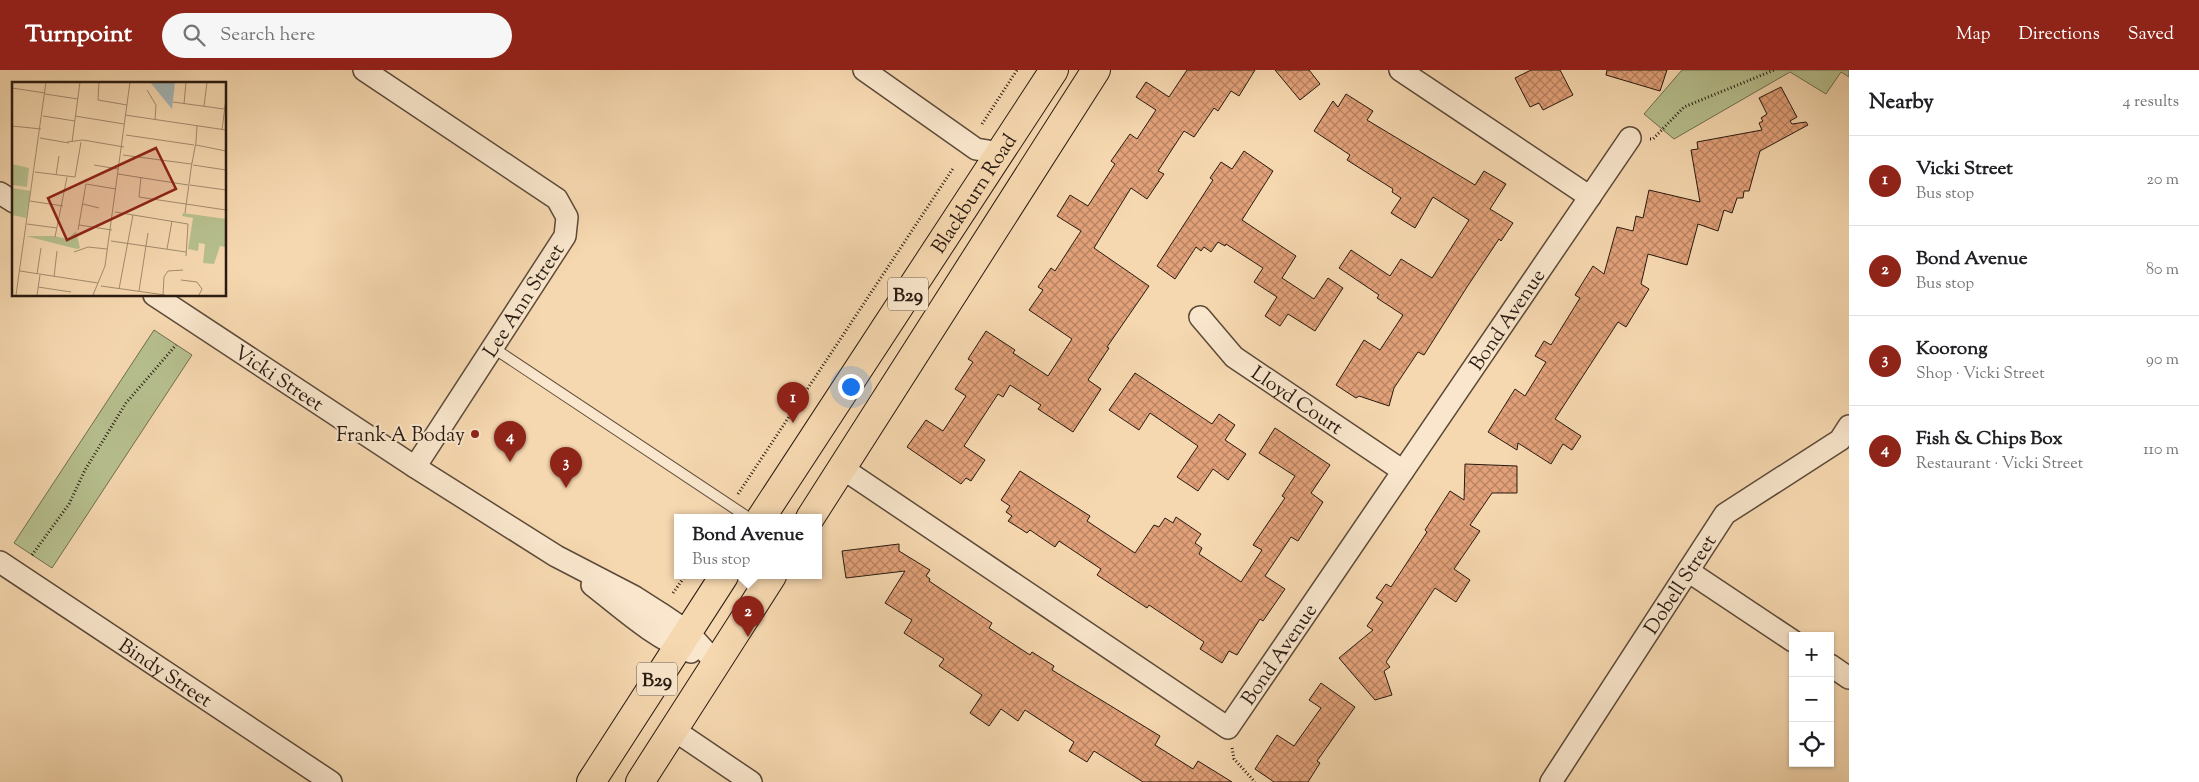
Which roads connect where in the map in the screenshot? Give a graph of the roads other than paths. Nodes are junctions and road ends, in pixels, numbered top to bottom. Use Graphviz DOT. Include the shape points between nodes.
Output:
graph roads {
  1 [pos="364,70"];
  2 [pos="864,70"];
  3 [pos="1054,70"];
  4 [pos="1096,70"];
  5 [pos="1400,70"];
  6 [pos="1630,138"];
  7 [pos="1000,153"];
  8 [pos="0,193"];
  9 [pos="1590,197"];
  10 [pos="12,201"];
  11 [pos="156,296"];
  12 [pos="1200,317"];
  13 [pos="492,348"];
  14 [pos="1849,426"];
  15 [pos="415,467"];
  16 [pos="842,468"];
  17 [pos="1403,471"];
  18 [pos="742,514"];
  19 [pos="764,514"];
  20 [pos="813,514"];
  21 [pos="0,562"];
  22 [pos="1688,571"];
  23 [pos="722,579"];
  24 [pos="770,579"];
  25 [pos="1789,637"];
  26 [pos="683,639"];
  27 [pos="716,663"];
  28 [pos="1834,668"];
  29 [pos="1849,678"];
  30 [pos="674,730"];
  31 [pos="331,782"];
  32 [pos="591,782"];
  33 [pos="640,782"];
  34 [pos="751,782"];
  35 [pos="1551,782"];
  1 -- 13 [label="street, Lee Ann Street" via="557,200 567,217 565,236"];
  2 -- 7 [label="street" via="976,149"];
  3 -- 7 [label="main road, Blackburn Road / B29"];
  4 -- 16 [label="main road, Blackburn Road / B29"];
  5 -- 9 [label="street"];
  6 -- 9 [label="street, Bond Avenue"];
  7 -- 19 [label="main road, Blackburn Road / B29"];
  8 -- 10 [label="street"];
  9 -- 17 [label="street, Bond Avenue"];
  11 -- 15 [label="street, Vicki Street"];
  12 -- 17 [label="street, Lloyd Court" via="1234,357"];
  13 -- 15 [label="street, Lee Ann Street"];
  13 -- 18 [label="lane"];
  14 -- 22 [label="street, Dobell Street" via="1840,440 1725,514"];
  15 -- 26 [label="street, Vicki Street" via="556,556 625,611"];
  16 -- 17 [label="street, Bond Avenue" via="1228,728"];
  16 -- 20 [label="main road, Blackburn Road / B29"];
  21 -- 31 [label="street, Bindy Street"];
  22 -- 25 [label="street"];
  22 -- 35 [label="street, Dobell Street"];
  23 -- 26 [label="main road, B29"];
  24 -- 27 [label="main road, B29"];
  26 -- 27 [label="street, Vicki Street"];
  26 -- 32 [label="main road, B29"];
  27 -- 30 [label="main road, B29"];
  28 -- 29 [label="street"];
  30 -- 33 [label="main road, B29"];
  30 -- 34 [label="street"];
}
